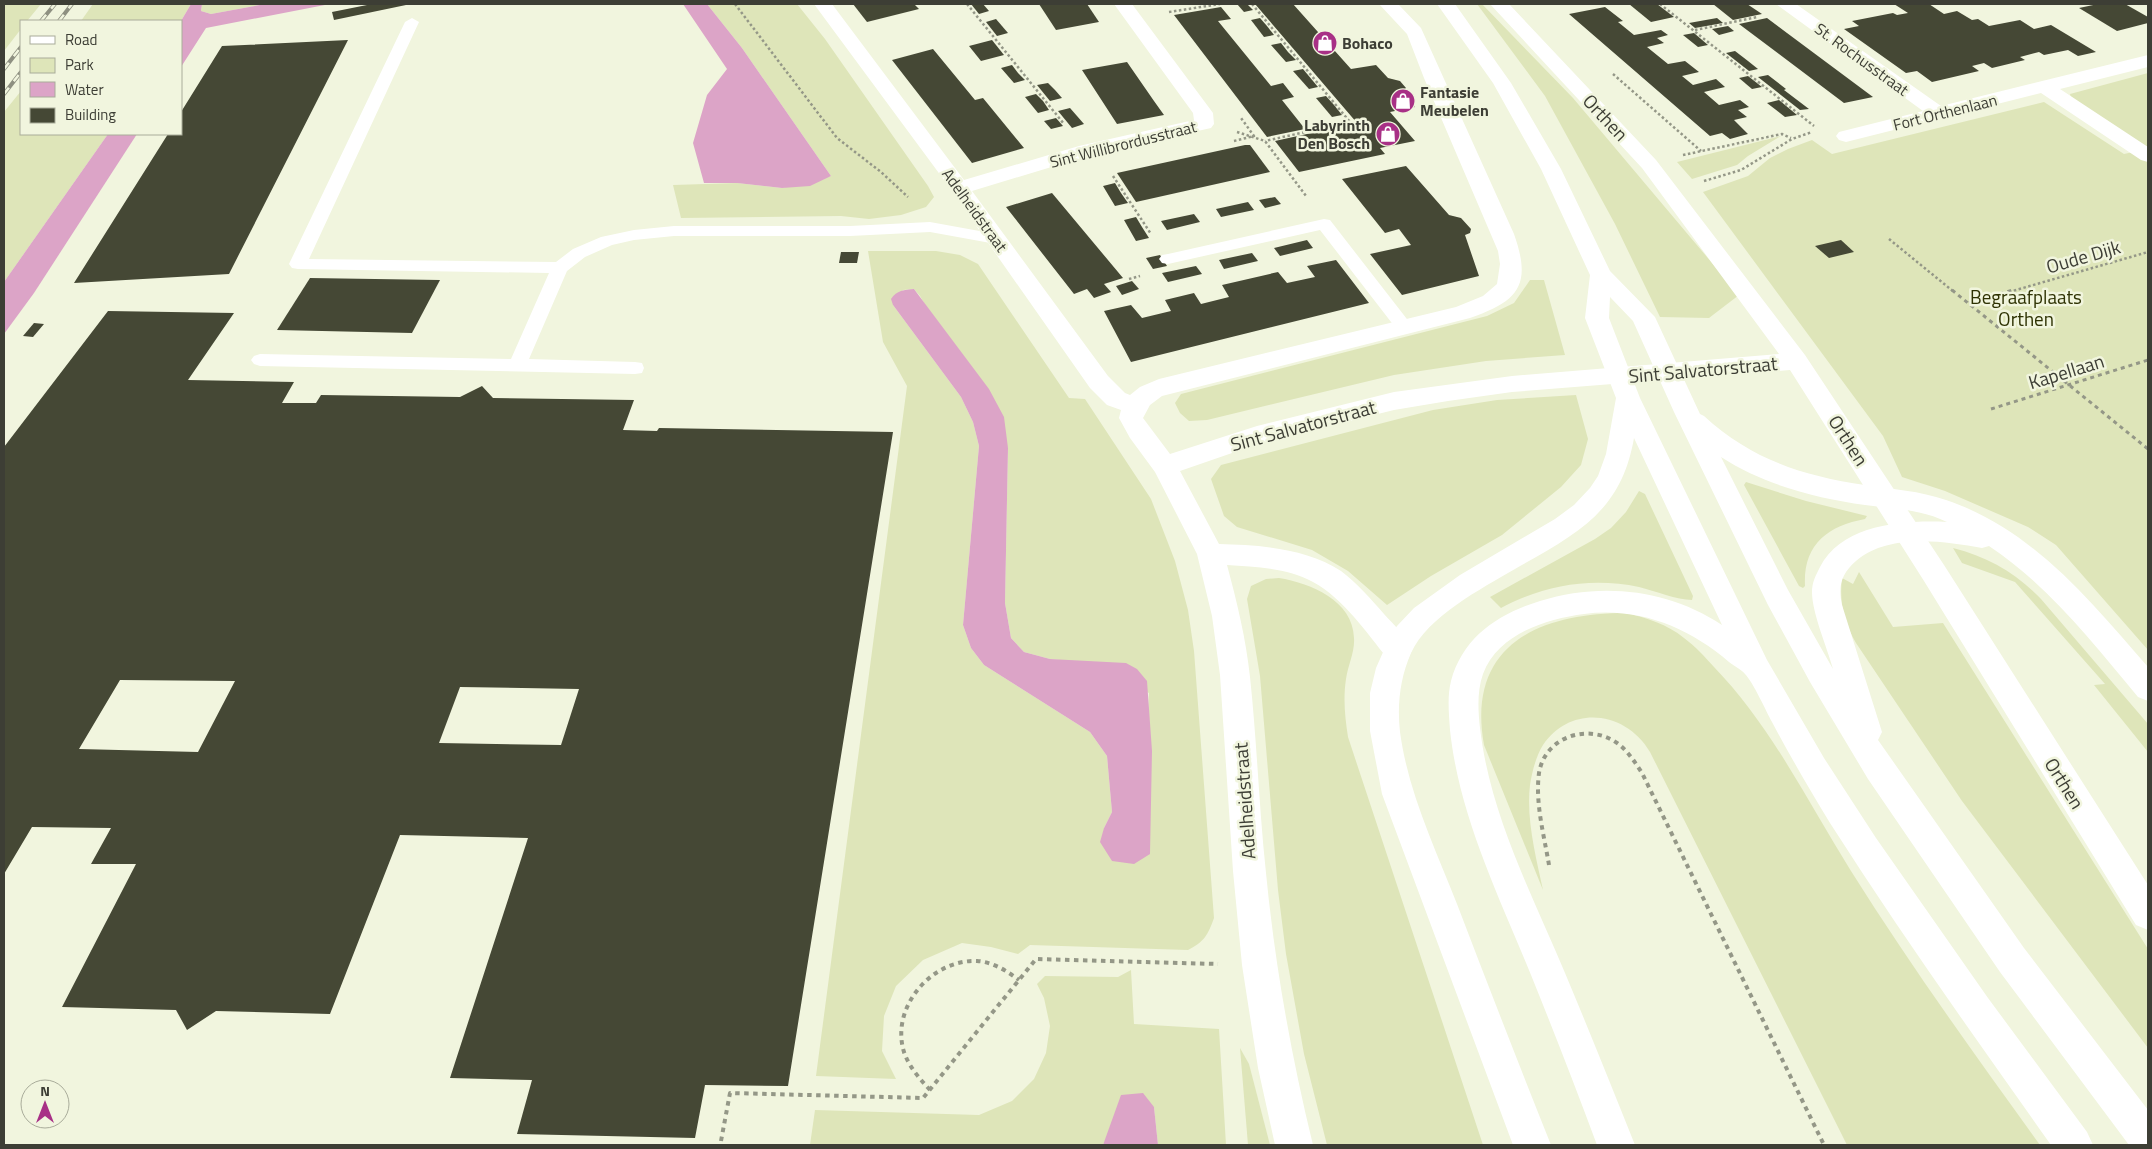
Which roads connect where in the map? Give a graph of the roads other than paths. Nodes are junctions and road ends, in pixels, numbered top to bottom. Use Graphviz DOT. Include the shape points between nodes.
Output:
graph roads {
  1 [pos="823,4"];
  2 [pos="1123,4"];
  3 [pos="1388,4"];
  4 [pos="1446,4"];
  5 [pos="1499,4"];
  6 [pos="1790,7"];
  7 [pos="412,22"];
  8 [pos="2148,61"];
  9 [pos="2044,88"];
  10 [pos="1938,113"];
  11 [pos="1846,136"];
  12 [pos="2148,155"];
  13 [pos="959,188"];
  14 [pos="996,239"];
  15 [pos="1168,259"];
  16 [pos="560,268"];
  17 [pos="1602,276"];
  18 [pos="1404,327"];
  19 [pos="260,360"];
  20 [pos="1797,361"];
  21 [pos="517,365"];
  22 [pos="635,368"];
  23 [pos="1628,398"];
  24 [pos="1682,405"];
  25 [pos="1135,406"];
  26 [pos="1165,466"];
  27 [pos="2018,552"];
  28 [pos="1211,554"];
  29 [pos="1398,650"];
  30 [pos="1756,668"];
  31 [pos="2148,688"];
  32 [pos="1879,769"];
  33 [pos="2148,914"];
  34 [pos="2148,1140"];
  35 [pos="1294,1145"];
  36 [pos="1532,1145"];
  37 [pos="1616,1145"];
  38 [pos="2074,1145"];
  1 -- 13 [label="street, Adelheidstraat"];
  2 -- 13 [label="street, Sint Willibrordusstraat" via="1203,113 1204,124 1086,150"];
  3 -- 18 [label="street" via="1415,32 1512,255 1513,269 1510,284 1499,297 1482,307"];
  4 -- 17 [label="street" via="1502,83 1550,169"];
  5 -- 20 [label="street, Orthen" via="1672,191"];
  6 -- 10 [label="street, St. Rochusstraat"];
  7 -- 16 [label="lane" via="298,264"];
  8 -- 9 [label="street, Fort Orthenlaan"];
  9 -- 10 [label="street, Fort Orthenlaan"];
  9 -- 12 [label="street"];
  10 -- 11 [label="street, Fort Orthenlaan"];
  13 -- 14 [label="street, Adelheidstraat"];
  14 -- 16 [label="lane" via="930,227 850,231 674,231 607,241 579,253"];
  14 -- 25 [label="street, Adelheidstraat" via="1099,382 1116,399"];
  15 -- 18 [label="lane" via="1324,224"];
  16 -- 21 [label="lane"];
  17 -- 23 [label="street" via="1597,318"];
  17 -- 24 [label="street" via="1643,317"];
  18 -- 25 [label="street" via="1159,388 1144,394"];
  19 -- 21 [label="lane"];
  20 -- 26 [label="street, Sint Salvatorstraat" via="1512,384 1420,396 1257,435"];
  20 -- 33 [label="street, Orthen"];
  21 -- 22 [label="lane"];
  23 -- 29 [label="street" via="1613,473 1596,499 1584,512 1553,534 1446,599 1412,627"];
  23 -- 30 [label="street"];
  24 -- 27 [label="street" via="1702,428 1746,460 1805,484 1917,502 1947,511"];
  24 -- 32 [label="street" via="1778,597"];
  25 -- 26 [label="street" via="1131,418"];
  26 -- 28 [label="street, Adelheidstraat"];
  27 -- 31 [label="street" via="2065,594"];
  27 -- 32 [label="street" via="1959,533 1900,534 1848,551 1831,569 1826,589 1832,615"];
  28 -- 29 [label="street" via="1251,554 1323,574 1354,599"];
  28 -- 35 [label="street, Adelheidstraat" via="1226,616 1235,675 1259,965 1276,1068"];
  29 -- 36 [label="street" via="1385,693 1385,736 1398,794"];
  30 -- 37 [label="street" via="1700,625 1657,607 1611,600 1548,609 1521,619 1500,631 1480,652 1467,676 1465,743 1473,782"];
  30 -- 38 [label="street" via="1813,768 1865,849"];
  32 -- 34 [label="street" via="2012,960"];
}
